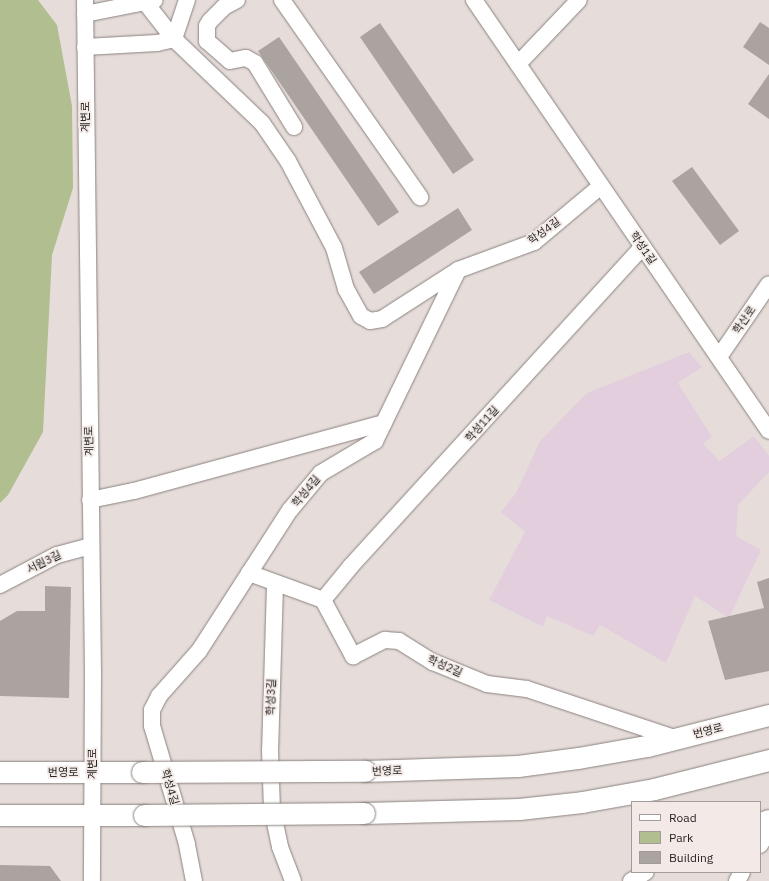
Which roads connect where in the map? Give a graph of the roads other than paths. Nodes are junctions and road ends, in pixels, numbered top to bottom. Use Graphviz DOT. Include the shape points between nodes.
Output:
graph roads {
  1 [pos="187,0"];
  2 [pos="237,0"];
  3 [pos="282,0"];
  4 [pos="474,0"];
  5 [pos="579,0"];
  6 [pos="151,1"];
  7 [pos="85,7"];
  8 [pos="174,39"];
  9 [pos="85,47"];
  10 [pos="518,64"];
  11 [pos="294,127"];
  12 [pos="601,186"];
  13 [pos="420,197"];
  14 [pos="642,247"];
  15 [pos="458,270"];
  16 [pos="767,290"];
  17 [pos="719,356"];
  18 [pos="384,423"];
  19 [pos="769,431"];
  20 [pos="90,500"];
  21 [pos="90,546"];
  22 [pos="249,573"];
  23 [pos="0,585"];
  24 [pos="275,585"];
  25 [pos="323,600"];
  26 [pos="769,715"];
  27 [pos="676,739"];
  28 [pos="769,760"];
  29 [pos="0,772"];
  30 [pos="92,772"];
  31 [pos="0,815"];
  32 [pos="92,815"];
  33 [pos="769,830"];
  34 [pos="761,843"];
  35 [pos="644,873"];
  36 [pos="92,881"];
  37 [pos="194,881"];
  38 [pos="293,881"];
  39 [pos="631,881"];
  1 -- 8 [label="street"];
  2 -- 11 [label="street" via="224,7 210,21 207,26 208,41 230,61 246,58 255,64"];
  3 -- 13 [label="street"];
  4 -- 10 [label="street, 학성1길"];
  5 -- 10 [label="street"];
  6 -- 7 [label="street"];
  6 -- 8 [label="street"];
  7 -- 9 [label="street, 계변로"];
  8 -- 9 [label="street" via="157,43"];
  8 -- 15 [label="street" via="262,123 288,161 334,248 346,289 361,316 370,321 382,319"];
  9 -- 20 [label="street, 계변로"];
  10 -- 12 [label="street, 학성1길"];
  12 -- 14 [label="street, 학성1길"];
  12 -- 15 [label="street, 학성4길" via="534,242"];
  14 -- 17 [label="street, 학성1길"];
  14 -- 25 [label="street, 학성11길" via="351,566"];
  15 -- 18 [label="street, 학성4길"];
  16 -- 17 [label="street, 학산로"];
  17 -- 19 [label="street, 학성1길"];
  18 -- 20 [label="street" via="134,491"];
  18 -- 22 [label="street, 학성4길" via="367,447 321,473 290,510"];
  20 -- 21 [label="street, 계변로"];
  21 -- 23 [label="street, 서원3길" via="57,555"];
  21 -- 30 [label="street, 계변로"];
  22 -- 24 [label="street"];
  22 -- 37 [label="street, 학성4길" via="200,650 159,696 152,710 152,726 187,844"];
  24 -- 25 [label="street"];
  24 -- 38 [label="street, 학성3길" via="270,750 272,809 280,847"];
  25 -- 27 [label="street, 학성2길" via="353,656 385,640 399,641 433,662 487,684 528,689"];
  26 -- 27 [label="main road, 번영로"];
  27 -- 30 [label="main road, 번영로, bridge" via="578,758 518,766 365,772"];
  28 -- 32 [label="main road, bridge" via="662,787 582,802 519,809"];
  29 -- 30 [label="main road, 번영로"];
  30 -- 32 [label="street, 계변로"];
  31 -- 32 [label="main road"];
  32 -- 36 [label="street, 계변로"];
  33 -- 34 [label="street"];
  35 -- 39 [label="street"];
}
